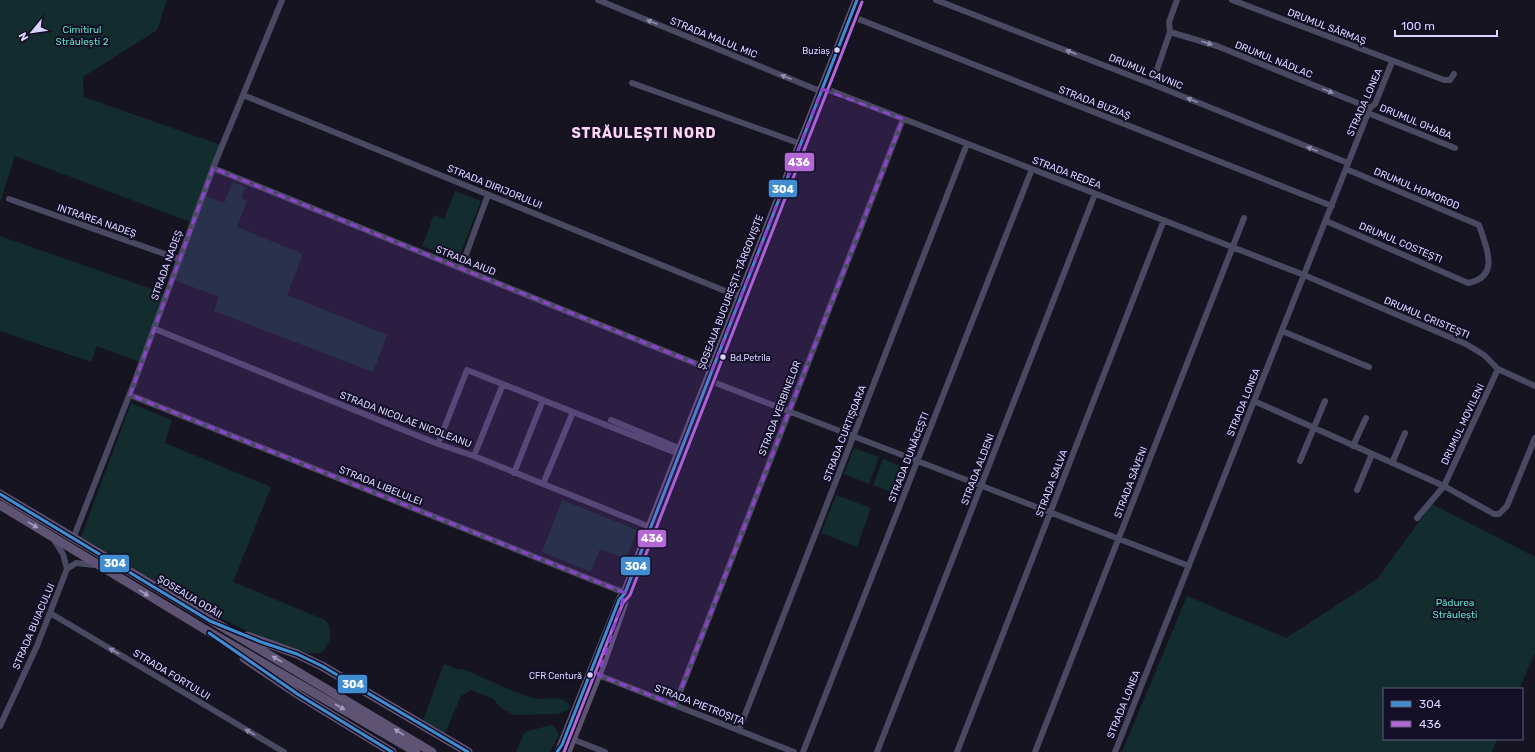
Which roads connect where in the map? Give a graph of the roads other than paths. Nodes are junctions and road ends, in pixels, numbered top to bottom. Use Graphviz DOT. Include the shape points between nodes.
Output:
graph roads {
  1 [pos="282,0"];
  2 [pos="598,0"];
  3 [pos="857,0"];
  4 [pos="936,0"];
  5 [pos="1177,0"];
  6 [pos="1232,0"];
  7 [pos="851,16"];
  8 [pos="1170,32"];
  9 [pos="1392,62"];
  10 [pos="1454,74"];
  11 [pos="632,83"];
  12 [pos="1152,84"];
  13 [pos="822,89"];
  14 [pos="243,95"];
  15 [pos="1369,110"];
  16 [pos="902,119"];
  17 [pos="801,144"];
  18 [pos="967,144"];
  19 [pos="1455,148"];
  20 [pos="1347,166"];
  21 [pos="213,168"];
  22 [pos="1032,169"];
  23 [pos="488,194"];
  24 [pos="1095,194"];
  25 [pos="9,199"];
  26 [pos="1332,206"];
  27 [pos="1244,218"];
  28 [pos="1164,220"];
  29 [pos="1326,221"];
  30 [pos="1233,247"];
  31 [pos="179,259"];
  32 [pos="461,268"];
  33 [pos="1304,275"];
  34 [pos="1468,283"];
  35 [pos="740,296"];
  36 [pos="155,329"];
  37 [pos="1282,331"];
  38 [pos="1369,367"];
  39 [pos="1498,369"];
  40 [pos="712,370"];
  41 [pos="708,380"];
  42 [pos="503,384"];
  43 [pos="1535,386"];
  44 [pos="130,395"];
  45 [pos="543,400"];
  46 [pos="1254,401"];
  47 [pos="1325,401"];
  48 [pos="789,411"];
  49 [pos="573,412"];
  50 [pos="1366,418"];
  51 [pos="612,420"];
  52 [pos="1314,429"];
  53 [pos="1405,433"];
  54 [pos="853,436"];
  55 [pos="1535,438"];
  56 [pos="438,444"];
  57 [pos="1353,446"];
  58 [pos="680,452"];
  59 [pos="1372,454"];
  60 [pos="474,456"];
  61 [pos="917,461"];
  62 [pos="1300,461"];
  63 [pos="1392,463"];
  64 [pos="514,473"];
  65 [pos="543,484"];
  66 [pos="981,486"];
  67 [pos="1444,486"];
  68 [pos="1357,490"];
  69 [pos="0,494"];
  70 [pos="0,505"];
  71 [pos="1050,512"];
  72 [pos="1417,518"];
  73 [pos="650,527"];
  74 [pos="52,536"];
  75 [pos="74,539"];
  76 [pos="1119,539"];
  77 [pos="1188,566"];
  78 [pos="104,568"];
  79 [pos="67,569"];
  80 [pos="625,593"];
  81 [pos="50,613"];
  82 [pos="210,620"];
  83 [pos="206,630"];
  84 [pos="598,675"];
  85 [pos="674,705"];
  86 [pos="0,726"];
  87 [pos="739,730"];
  88 [pos="572,739"];
  89 [pos="561,750"];
  90 [pos="284,752"];
  91 [pos="392,752"];
  92 [pos="416,752"];
  93 [pos="432,752"];
  94 [pos="468,752"];
  95 [pos="605,752"];
  96 [pos="794,752"];
  97 [pos="803,752"];
  98 [pos="877,752"];
  99 [pos="957,752"];
  100 [pos="1035,752"];
  101 [pos="1115,752"];
  1 -- 14 [label="street, STRADA NADEȘ"];
  13 -- 2 [label="street, STRADA MALUL MIC, one-way" via="814,89"];
  3 -- 7 [label="main road, ȘOSEAUA BUCUREȘTI-TÂRGOVIȘTE"];
  12 -- 4 [label="street, DRUMUL CAVNIC, one-way"];
  5 -- 8 [label="street" via="1169,22"];
  6 -- 9 [label="street, DRUMUL SĂRMAȘ"];
  7 -- 13 [label="main road, ȘOSEAUA BUCUREȘTI-TÂRGOVIȘTE"];
  7 -- 26 [label="street, STRADA BUZIAȘ"];
  8 -- 12 [label="street"];
  8 -- 15 [label="street, DRUMUL NĂDLAC, one-way" via="1217,46"];
  9 -- 10 [label="street, DRUMUL SĂRMAȘ" via="1444,80 1450,80"];
  9 -- 15 [label="street, STRADA LONEA"];
  11 -- 17 [label="street"];
  20 -- 12 [label="street, DRUMUL CAVNIC, one-way"];
  13 -- 16 [label="street, STRADA REDEA"];
  13 -- 17 [label="main road, ȘOSEAUA BUCUREȘTI-TÂRGOVIȘTE"];
  14 -- 21 [label="street, STRADA NADEȘ"];
  14 -- 23 [label="street, STRADA DIRIJORULUI"];
  15 -- 19 [label="street, DRUMUL OHABA"];
  15 -- 20 [label="street, STRADA LONEA"];
  16 -- 18 [label="street, STRADA REDEA"];
  16 -- 48 [label="street, STRADA VERBINELOR"];
  17 -- 35 [label="main road, ȘOSEAUA BUCUREȘTI-TÂRGOVIȘTE"];
  18 -- 22 [label="street, STRADA REDEA"];
  18 -- 54 [label="street, STRADA CURTIȘOARA"];
  20 -- 26 [label="street, STRADA LONEA"];
  20 -- 34 [label="street, DRUMUL HOMOROD" via="1479,225 1490,258 1489,266 1484,276"];
  21 -- 31 [label="street, STRADA NADEȘ"];
  21 -- 32 [label="street, STRADA AIUD"];
  22 -- 24 [label="street, STRADA REDEA"];
  22 -- 61 [label="street, STRADA DUNĂCEȘTI"];
  23 -- 32 [label="street"];
  23 -- 35 [label="street, STRADA DIRIJORULUI"];
  24 -- 28 [label="street, STRADA REDEA"];
  24 -- 66 [label="street, STRADA ALDENI"];
  25 -- 31 [label="street, INTRAREA NADEȘ"];
  26 -- 29 [label="street, STRADA LONEA"];
  27 -- 30 [label="street, STRADA SĂVENI"];
  28 -- 30 [label="street, STRADA REDEA"];
  28 -- 71 [label="street, STRADA SALVA"];
  29 -- 33 [label="street, STRADA LONEA"];
  29 -- 34 [label="street, DRUMUL COSTEȘTI"];
  30 -- 33 [label="street, STRADA REDEA"];
  30 -- 76 [label="street, STRADA SĂVENI"];
  31 -- 36 [label="street, STRADA NADEȘ"];
  32 -- 40 [label="street, STRADA AIUD"];
  33 -- 37 [label="street, STRADA LONEA"];
  33 -- 39 [label="street, DRUMUL CRISTEȘTI" via="1466,344 1484,355"];
  35 -- 40 [label="main road, ȘOSEAUA BUCUREȘTI-TÂRGOVIȘTE"];
  36 -- 44 [label="street, STRADA NADEȘ"];
  36 -- 56 [label="street, STRADA NICOLAE NICOLEANU"];
  37 -- 38 [label="street"];
  37 -- 46 [label="street, STRADA LONEA"];
  39 -- 43 [label="street, DRUMUL CRISTEȘTI"];
  39 -- 67 [label="street, DRUMUL MOVILENI"];
  40 -- 41 [label="main road, ȘOSEAUA BUCUREȘTI-TÂRGOVIȘTE"];
  41 -- 48 [label="street"];
  41 -- 58 [label="main road, ȘOSEAUA BUCUREȘTI-TÂRGOVIȘTE"];
  42 -- 45 [label="street"];
  42 -- 56 [label="street" via="467,370"];
  42 -- 60 [label="street"];
  44 -- 75 [label="street, STRADA NADEȘ"];
  44 -- 80 [label="street, STRADA LIBELULEI"];
  45 -- 49 [label="street"];
  45 -- 64 [label="street"];
  46 -- 52 [label="street"];
  46 -- 77 [label="street, STRADA LONEA"];
  47 -- 52 [label="street"];
  48 -- 54 [label="street"];
  48 -- 85 [label="street, STRADA VERBINELOR"];
  49 -- 58 [label="street"];
  49 -- 65 [label="street"];
  50 -- 57 [label="street"];
  51 -- 58 [label="street"];
  52 -- 57 [label="street"];
  52 -- 62 [label="street"];
  53 -- 63 [label="street"];
  54 -- 61 [label="street"];
  54 -- 87 [label="street, STRADA CURTIȘOARA"];
  55 -- 67 [label="street" via="1507,506 1499,514 1488,512"];
  56 -- 60 [label="street, STRADA NICOLAE NICOLEANU"];
  57 -- 59 [label="street"];
  58 -- 73 [label="main road, ȘOSEAUA BUCUREȘTI-TÂRGOVIȘTE"];
  59 -- 63 [label="street"];
  59 -- 68 [label="street"];
  60 -- 64 [label="street, STRADA NICOLAE NICOLEANU"];
  61 -- 66 [label="street"];
  61 -- 97 [label="street, STRADA DUNĂCEȘTI"];
  63 -- 67 [label="street"];
  64 -- 65 [label="street, STRADA NICOLAE NICOLEANU"];
  65 -- 73 [label="street, STRADA NICOLAE NICOLEANU"];
  66 -- 71 [label="street"];
  66 -- 98 [label="street, STRADA ALDENI"];
  67 -- 72 [label="street, DRUMUL MOVILENI"];
  69 -- 75 [label="main road, ȘOSEAUA ODĂII"];
  70 -- 74 [label="main road, ȘOSEAUA ODĂII, one-way"];
  71 -- 76 [label="street"];
  71 -- 99 [label="street, STRADA SALVA"];
  73 -- 80 [label="main road, ȘOSEAUA BUCUREȘTI-TÂRGOVIȘTE"];
  74 -- 78 [label="main road, ȘOSEAUA ODĂII"];
  74 -- 79 [label="street" via="63,554"];
  75 -- 82 [label="main road, ȘOSEAUA ODĂII"];
  76 -- 77 [label="street"];
  76 -- 100 [label="street, STRADA SĂVENI"];
  77 -- 101 [label="street, STRADA LONEA"];
  78 -- 79 [label="street" via="76,563"];
  78 -- 83 [label="main road, ȘOSEAUA ODĂII, one-way"];
  79 -- 81 [label="street, STRADA BUIACULUI"];
  80 -- 84 [label="main road, ȘOSEAUA BUCUREȘTI-TÂRGOVIȘTE"];
  80 -- 89 [label="main road, ȘOSEAUA BUCUREȘTI-TÂRGOVIȘTE" via="614,612"];
  81 -- 86 [label="street, STRADA BUIACULUI"];
  90 -- 81 [label="street, STRADA FORTULUI, one-way"];
  93 -- 82 [label="main road, ȘOSEAUA ODĂII, one-way"];
  82 -- 94 [label="main road" via="322,666"];
  83 -- 91 [label="main road" via="300,695"];
  83 -- 92 [label="main road, ȘOSEAUA ODĂII, one-way"];
  84 -- 85 [label="street, STRADA PIETROȘIȚA"];
  84 -- 88 [label="main road, ȘOSEAUA BUCUREȘTI-TÂRGOVIȘTE"];
  85 -- 87 [label="street, STRADA PIETROȘIȚA"];
  87 -- 96 [label="street, STRADA PIETROȘIȚA"];
  88 -- 89 [label="main road, ȘOSEAUA BUCUREȘTI-TÂRGOVIȘTE"];
  88 -- 95 [label="street"];
}
